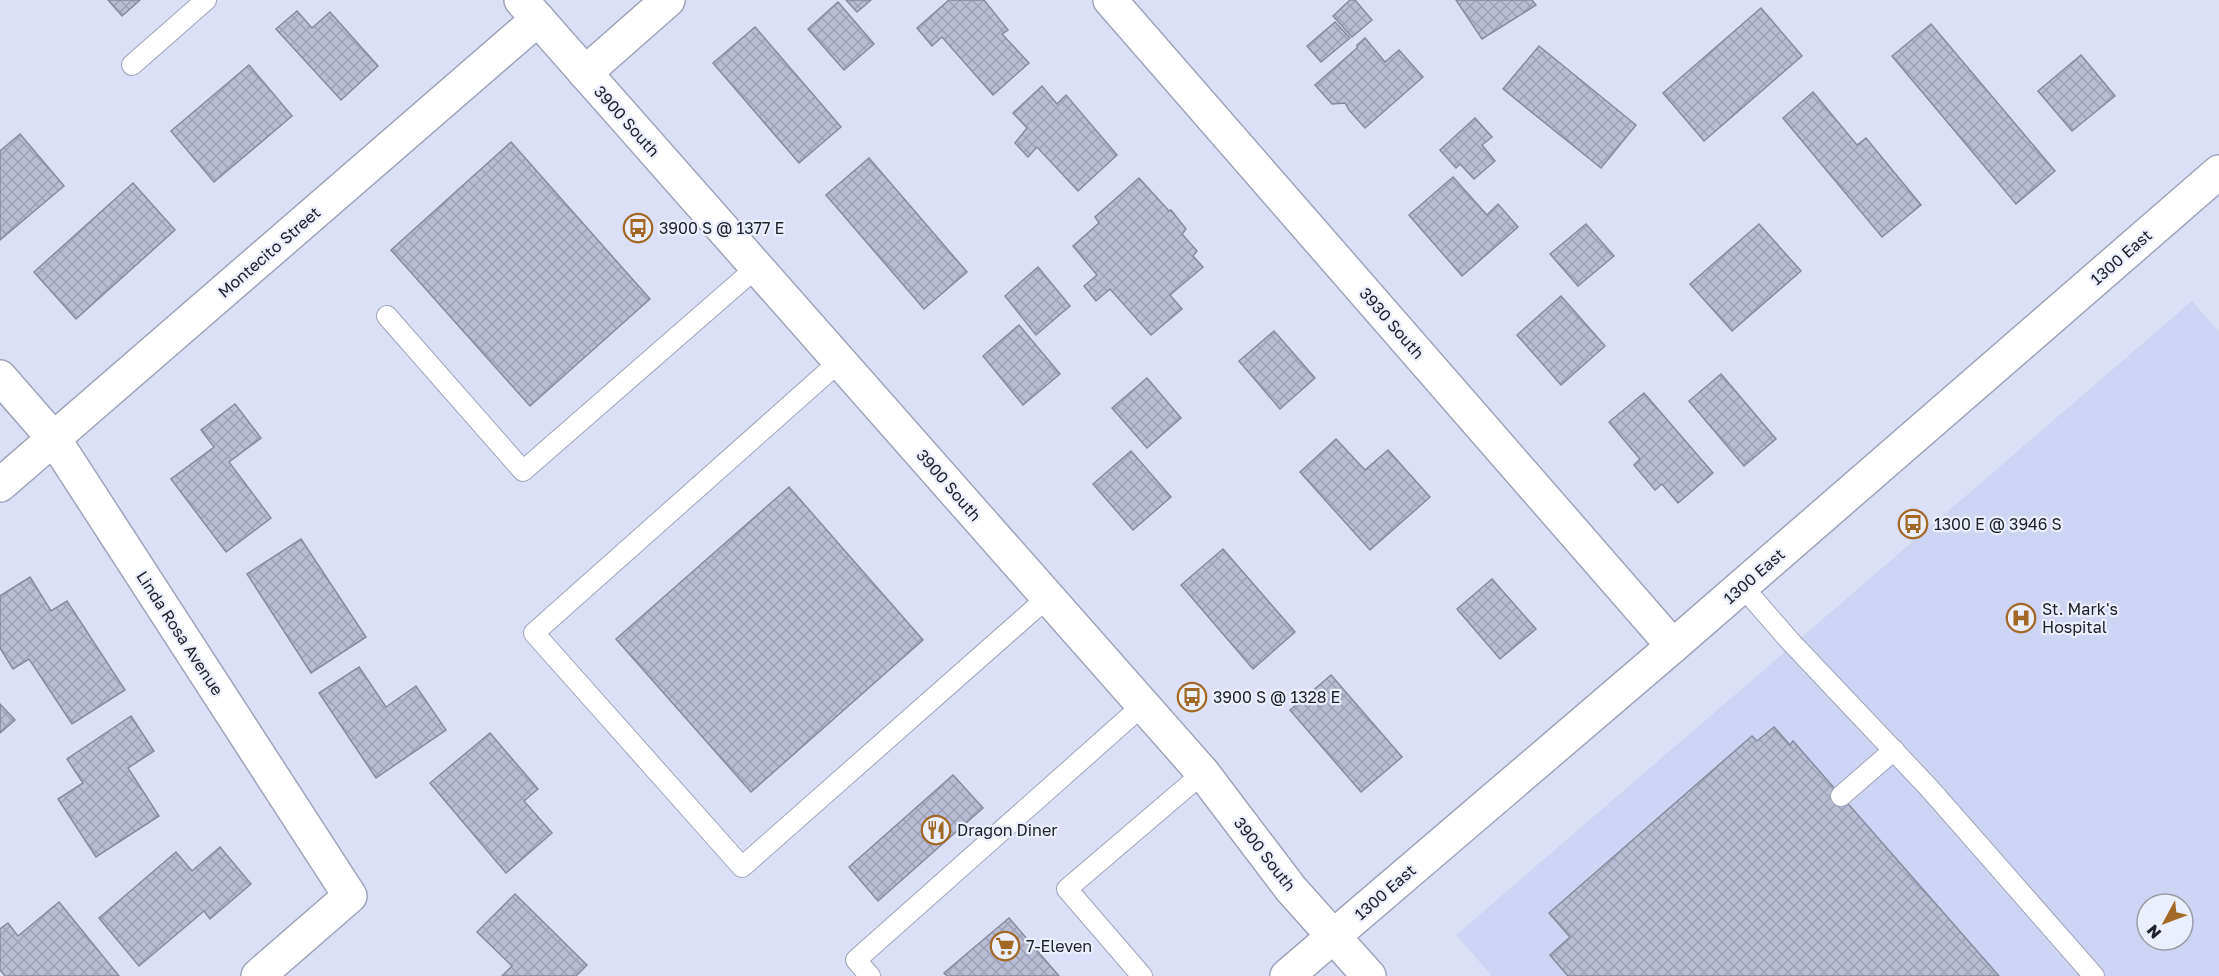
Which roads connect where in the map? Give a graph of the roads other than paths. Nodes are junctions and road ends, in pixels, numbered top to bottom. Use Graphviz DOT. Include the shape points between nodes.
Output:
graph roads {
  1 [pos="206,0"];
  2 [pos="668,0"];
  3 [pos="1110,0"];
  4 [pos="530,10"];
  5 [pos="132,65"];
  6 [pos="585,73"];
  7 [pos="2219,172"];
  8 [pos="757,267"];
  9 [pos="387,316"];
  10 [pos="840,361"];
  11 [pos="0,377"];
  12 [pos="54,439"];
  13 [pos="0,485"];
  14 [pos="1742,586"];
  15 [pos="1048,597"];
  16 [pos="1673,646"];
  17 [pos="1143,705"];
  18 [pos="1894,750"];
  19 [pos="1203,773"];
  20 [pos="1841,796"];
  21 [pos="1334,936"];
  22 [pos="258,976"];
  23 [pos="870,976"];
  24 [pos="1142,976"];
  25 [pos="1287,976"];
  26 [pos="1369,976"];
  27 [pos="2094,976"];
  1 -- 5 [label="lane"];
  2 -- 6 [label="main road"];
  3 -- 16 [label="main road, 3930 South"];
  4 -- 6 [label="main road, 3900 South"];
  4 -- 12 [label="main road, Montecito Street"];
  6 -- 8 [label="main road, 3900 South"];
  7 -- 14 [label="main road, 1300 East"];
  8 -- 9 [label="lane" via="523,471"];
  8 -- 10 [label="main road, 3900 South"];
  10 -- 15 [label="main road, 3900 South"];
  10 -- 15 [label="lane" via="534,633 742,867"];
  11 -- 12 [label="main road, Linda Rosa Avenue"];
  12 -- 13 [label="main road, Montecito Street"];
  12 -- 22 [label="main road, Linda Rosa Avenue" via="350,896"];
  14 -- 16 [label="main road, 1300 East"];
  14 -- 18 [label="lane"];
  15 -- 17 [label="main road, 3900 South"];
  16 -- 21 [label="main road, 1300 East"];
  17 -- 19 [label="main road, 3900 South"];
  17 -- 23 [label="lane" via="856,960"];
  18 -- 20 [label="lane"];
  18 -- 27 [label="lane"];
  19 -- 21 [label="main road, 3900 South" via="1291,889"];
  19 -- 24 [label="lane" via="1067,889"];
  21 -- 25 [label="main road, 1300 East"];
  21 -- 26 [label="main road, 3900 South"];
}
